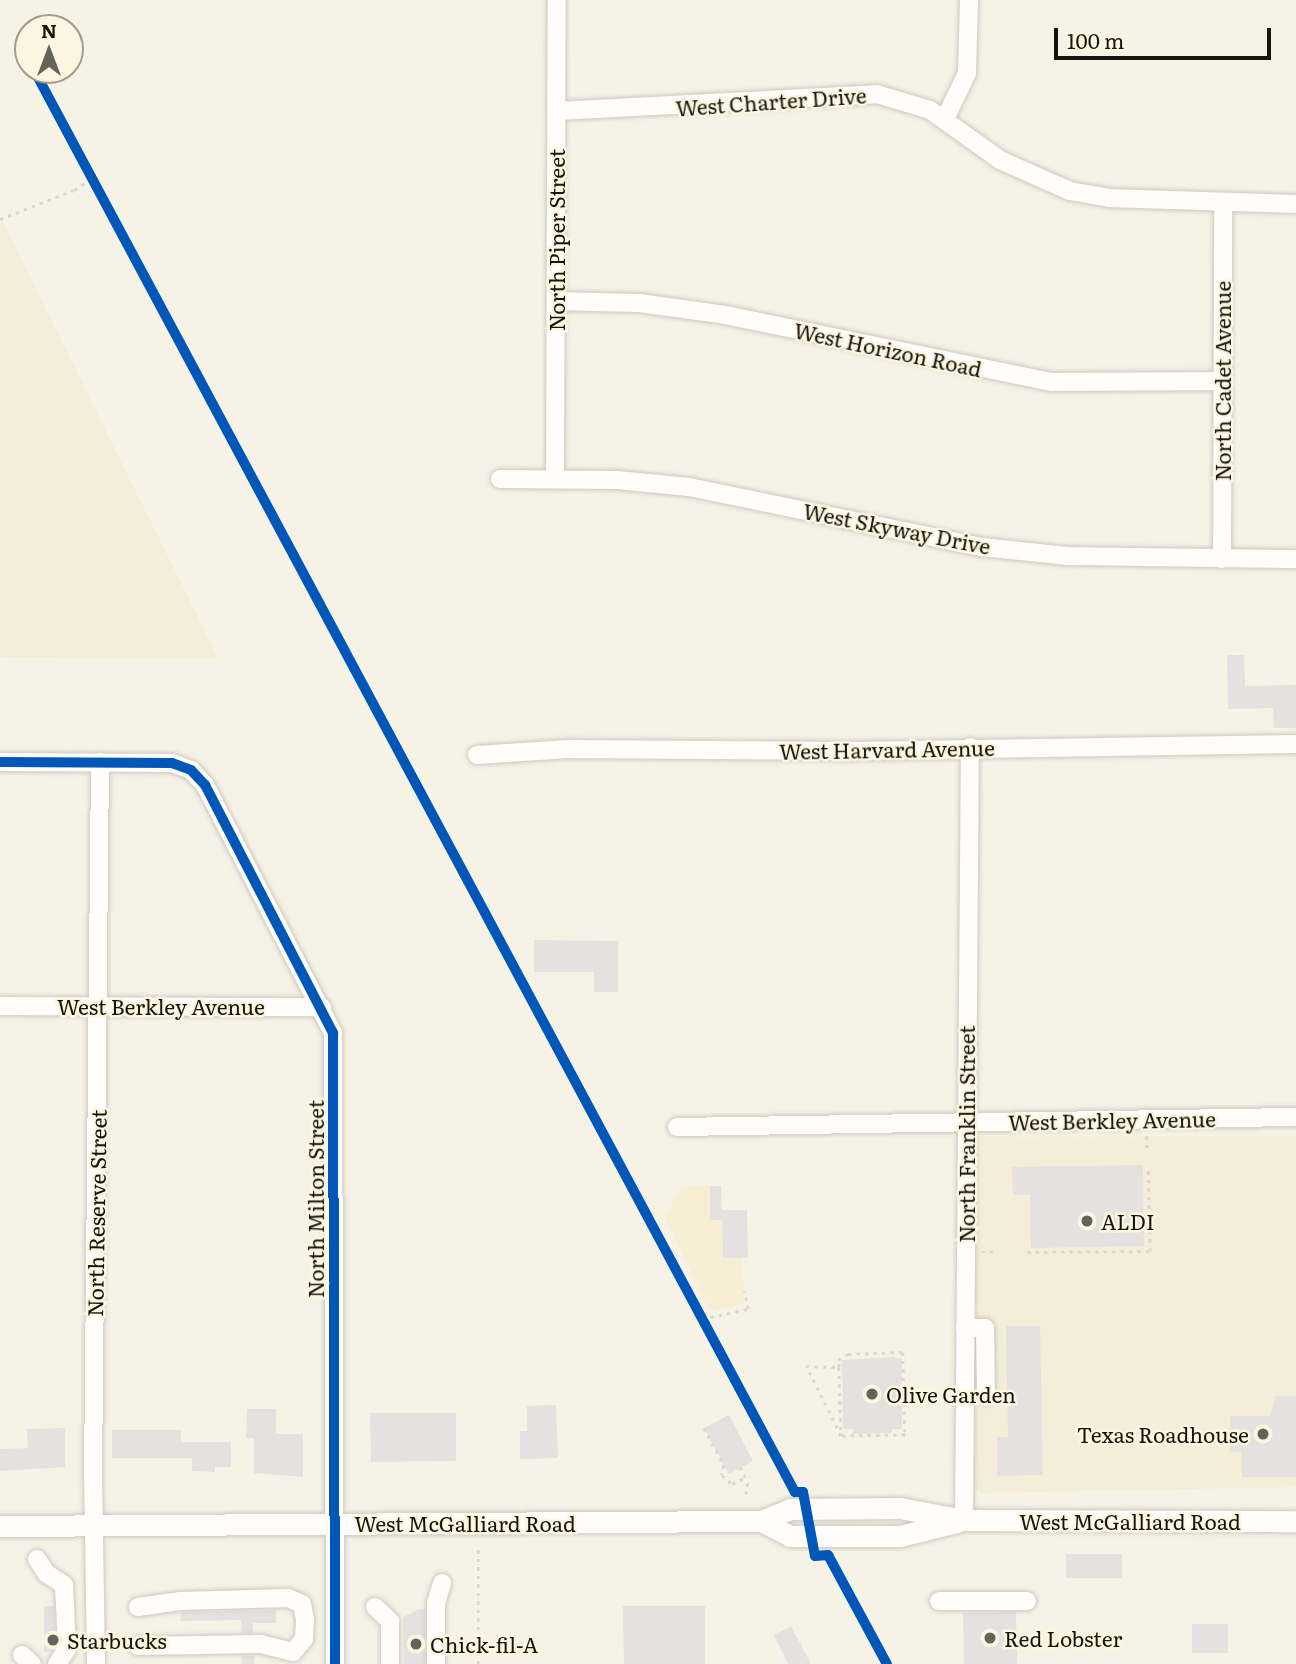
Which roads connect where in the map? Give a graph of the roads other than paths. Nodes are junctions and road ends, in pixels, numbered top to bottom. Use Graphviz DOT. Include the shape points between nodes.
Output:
graph roads {
  1 [pos="557,0"];
  2 [pos="963,0"];
  3 [pos="970,0"];
  4 [pos="557,111"];
  5 [pos="945,119"];
  6 [pos="1223,203"];
  7 [pos="1296,204"];
  8 [pos="556,301"];
  9 [pos="1221,381"];
  10 [pos="500,479"];
  11 [pos="555,479"];
  12 [pos="1222,559"];
  13 [pos="1296,559"];
  14 [pos="1296,744"];
  15 [pos="970,747"];
  16 [pos="477,755"];
  17 [pos="0,762"];
  18 [pos="100,762"];
  19 [pos="0,1006"];
  20 [pos="99,1006"];
  21 [pos="322,1007"];
  22 [pos="1296,1117"];
  23 [pos="964,1122"];
  24 [pos="677,1127"];
  25 [pos="965,1328"];
  26 [pos="986,1395"];
  27 [pos="964,1520"];
  28 [pos="1296,1521"];
  29 [pos="334,1524"];
  30 [pos="0,1526"];
  31 [pos="94,1526"];
  32 [pos="37,1559"];
  33 [pos="442,1583"];
  34 [pos="939,1601"];
  35 [pos="1027,1601"];
  36 [pos="138,1607"];
  37 [pos="375,1607"];
  38 [pos="138,1646"];
  39 [pos="57,1664"];
  40 [pos="96,1664"];
  41 [pos="335,1664"];
  42 [pos="390,1664"];
  43 [pos="436,1664"];
  1 -- 4 [label="street, North Piper Street"];
  2 -- 3 [label="street"];
  3 -- 5 [label="street" via="967,73"];
  4 -- 5 [label="street, West Charter Drive" via="859,93 919,105"];
  4 -- 8 [label="street, North Piper Street"];
  5 -- 6 [label="street, West Charter Drive" via="1000,160 1070,191 1109,198"];
  6 -- 7 [label="street, West Charter Drive"];
  6 -- 9 [label="street, North Cadet Avenue"];
  8 -- 9 [label="street, West Horizon Road" via="639,303 725,315 1052,382"];
  8 -- 11 [label="street, North Piper Street"];
  9 -- 12 [label="street, North Cadet Avenue"];
  10 -- 11 [label="street, West Skyway Drive"];
  11 -- 12 [label="street, West Skyway Drive" via="689,487 982,547 1076,557"];
  12 -- 13 [label="street, West Skyway Drive"];
  14 -- 15 [label="street, West Harvard Avenue"];
  15 -- 16 [label="street, West Harvard Avenue" via="568,749"];
  15 -- 23 [label="street, North Franklin Street"];
  17 -- 18 [label="street"];
  18 -- 20 [label="street, North Reserve Street"];
  18 -- 21 [label="street, North Milton Street" via="172,763 191,770 205,785"];
  19 -- 20 [label="street, West Berkley Avenue"];
  20 -- 21 [label="street, West Berkley Avenue"];
  20 -- 31 [label="street, North Reserve Street"];
  21 -- 29 [label="street, North Milton Street" via="334,1041"];
  22 -- 23 [label="street, West Berkley Avenue"];
  23 -- 24 [label="street, West Berkley Avenue"];
  23 -- 25 [label="street, North Franklin Street"];
  25 -- 26 [label="street" via="985,1328"];
  25 -- 27 [label="street, North Franklin Street"];
  27 -- 28 [label="main road, West McGalliard Road"];
  27 -- 29 [label="main road, West McGalliard Road" via="900,1536 790,1536 761,1521"];
  29 -- 31 [label="main road, West McGalliard Road"];
  29 -- 41 [label="street, North Milton Street"];
  30 -- 31 [label="main road, West McGalliard Road"];
  31 -- 40 [label="street, North Reserve Street"];
  32 -- 39 [label="street" via="46,1573 64,1585 67,1649"];
  33 -- 43 [label="street" via="436,1604"];
  34 -- 35 [label="street"];
  36 -- 38 [label="street" via="288,1598 302,1604 305,1620 304,1639 293,1652 262,1644"];
  37 -- 42 [label="street" via="390,1621"];
}
